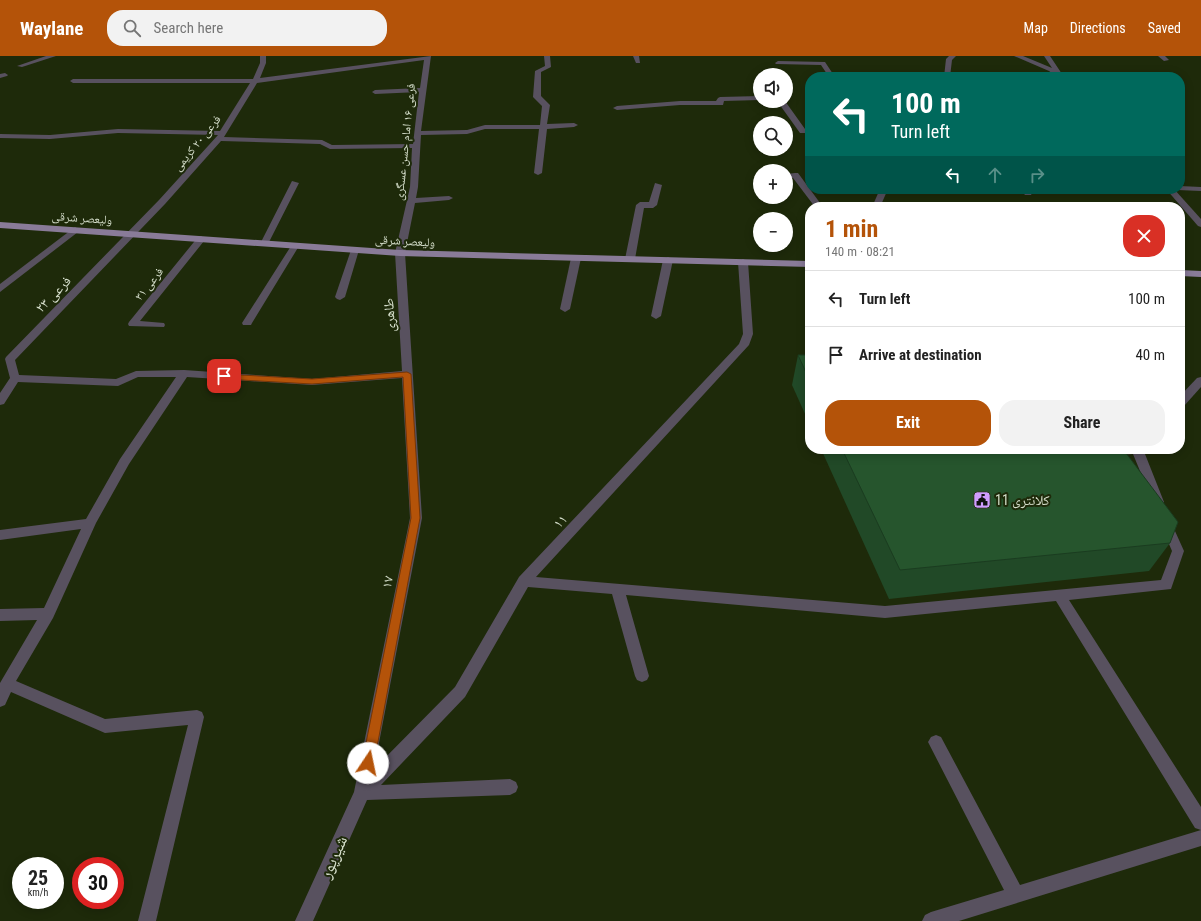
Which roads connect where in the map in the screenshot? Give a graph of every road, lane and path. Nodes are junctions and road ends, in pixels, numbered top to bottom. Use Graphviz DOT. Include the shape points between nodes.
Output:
graph roads {
  1 [pos="53,56"];
  2 [pos="263,56"];
  3 [pos="547,56"];
  4 [pos="953,56"];
  5 [pos="1017,56"];
  6 [pos="1047,56"];
  7 [pos="428,57"];
  8 [pos="778,62"];
  9 [pos="20,66"];
  10 [pos="829,72"];
  11 [pos="948,72"];
  12 [pos="1054,72"];
  13 [pos="1058,72"];
  14 [pos="73,81"];
  15 [pos="255,81"];
  16 [pos="422,90"];
  17 [pos="375,92"];
  18 [pos="753,98"];
  19 [pos="617,108"];
  20 [pos="786,108"];
  21 [pos="574,125"];
  22 [pos="543,127"];
  23 [pos="805,131"];
  24 [pos="417,133"];
  25 [pos="0,136"];
  26 [pos="221,136"];
  27 [pos="416,146"];
  28 [pos="538,173"];
  29 [pos="793,175"];
  30 [pos="295,183"];
  31 [pos="658,185"];
  32 [pos="805,188"];
  33 [pos="1185,188"];
  34 [pos="1201,189"];
  35 [pos="1175,194"];
  36 [pos="448,198"];
  37 [pos="412,201"];
  38 [pos="1183,202"];
  39 [pos="1185,204"];
  40 [pos="1198,217"];
  41 [pos="1201,224"];
  42 [pos="0,225"];
  43 [pos="75,230"];
  44 [pos="131,234"];
  45 [pos="201,239"];
  46 [pos="264,244"];
  47 [pos="295,246"];
  48 [pos="355,250"];
  49 [pos="400,253"];
  50 [pos="576,258"];
  51 [pos="630,259"];
  52 [pos="668,260"];
  53 [pos="743,262"];
  54 [pos="805,264"];
  55 [pos="1185,273"];
  56 [pos="1201,274"];
  57 [pos="0,289"];
  58 [pos="340,297"];
  59 [pos="565,309"];
  60 [pos="656,316"];
  61 [pos="247,323"];
  62 [pos="160,325"];
  63 [pos="184,373"];
  64 [pos="407,374"];
  65 [pos="15,378"];
  66 [pos="1201,380"];
  67 [pos="1185,398"];
  68 [pos="0,401"];
  69 [pos="1139,454"];
  70 [pos="90,523"];
  71 [pos="0,535"];
  72 [pos="524,581"];
  73 [pos="617,588"];
  74 [pos="1059,595"];
  75 [pos="48,614"];
  76 [pos="0,615"];
  77 [pos="642,676"];
  78 [pos="7,684"];
  79 [pos="0,700"];
  80 [pos="936,742"];
  81 [pos="510,787"];
  82 [pos="362,793"];
  83 [pos="1201,822"];
  84 [pos="1201,838"];
  85 [pos="1016,895"];
  86 [pos="147,921"];
  87 [pos="304,921"];
  88 [pos="931,921"];
  1 -- 9 [label="street"];
  2 -- 15 [label="street, فرعی ۲۰ کریمی" via="263,63"];
  3 -- 22 [label="street" via="548,67 538,71 537,97 546,105"];
  4 -- 11 [label="street" via="949,59"];
  5 -- 12 [label="street"];
  6 -- 13 [label="street"];
  7 -- 15 [label="street"];
  7 -- 16 [label="street, فرعی ۱۶ امام حسن عسگری"];
  8 -- 10 [label="street" via="823,63"];
  14 -- 15 [label="street"];
  15 -- 26 [label="street, فرعی ۲۰ کریمی"];
  16 -- 17 [label="street"];
  16 -- 24 [label="street, فرعی ۱۶ امام حسن عسگری"];
  18 -- 19 [label="street" via="720,99 720,103"];
  20 -- 23 [label="street" via="802,131"];
  21 -- 22 [label="street"];
  22 -- 24 [label="street" via="485,127 467,132"];
  22 -- 28 [label="street"];
  24 -- 27 [label="street, فرعی ۱۶ امام حسن عسگری"];
  25 -- 26 [label="street" via="50,137 162,131"];
  26 -- 27 [label="street" via="322,142 330,147"];
  26 -- 44 [label="street, فرعی ۲۰ کریمی"];
  27 -- 37 [label="street, فرعی ۱۶ امام حسن عسگری"];
  29 -- 32 [label="street"];
  30 -- 46 [label="street"];
  31 -- 51 [label="street" via="653,205 640,205"];
  33 -- 34 [label="street"];
  35 -- 38 [label="street"];
  36 -- 37 [label="street"];
  37 -- 49 [label="street, فرعی ۱۶ امام حسن عسگری"];
  39 -- 40 [label="street"];
  40 -- 41 [label="street"];
  42 -- 43 [label="main road, ولیعصر شرقی"];
  43 -- 44 [label="main road, ولیعصر شرقی"];
  43 -- 57 [label="street"];
  44 -- 45 [label="main road, ولیعصر شرقی"];
  44 -- 65 [label="street, فرعی ۲۳" via="10,359"];
  45 -- 46 [label="main road, ولیعصر شرقی"];
  45 -- 62 [label="street, فرعی ۳۱" via="133,324"];
  46 -- 47 [label="main road, ولیعصر شرقی"];
  47 -- 48 [label="main road, ولیعصر شرقی"];
  47 -- 61 [label="street"];
  48 -- 49 [label="main road, ولیعصر شرقی"];
  48 -- 58 [label="street"];
  49 -- 50 [label="main road, ولیعصر شرقی"];
  49 -- 64 [label="street, طاهری"];
  50 -- 51 [label="main road, ولیعصر شرقی"];
  50 -- 59 [label="street"];
  51 -- 52 [label="main road, ولیعصر شرقی"];
  52 -- 53 [label="main road, ولیعصر شرقی"];
  52 -- 60 [label="street"];
  53 -- 54 [label="main road, ولیعصر شرقی"];
  53 -- 72 [label="street, ۱۱" via="748,334 744,345"];
  55 -- 56 [label="main road"];
  63 -- 64 [label="street" via="312,382"];
  63 -- 65 [label="street" via="136,374 118,383"];
  63 -- 70 [label="street" via="124,462"];
  64 -- 82 [label="street, ۱۷" via="416,518"];
  65 -- 68 [label="street"];
  66 -- 67 [label="street"];
  69 -- 74 [label="street" via="1178,552 1166,585"];
  70 -- 71 [label="street"];
  70 -- 75 [label="street"];
  72 -- 73 [label="street"];
  72 -- 82 [label="street, ۱۱" via="460,692"];
  73 -- 74 [label="street" via="885,612"];
  73 -- 77 [label="street"];
  74 -- 83 [label="street"];
  75 -- 76 [label="street"];
  75 -- 78 [label="street"];
  78 -- 79 [label="street"];
  78 -- 86 [label="street" via="105,726 197,716"];
  80 -- 85 [label="street"];
  81 -- 82 [label="street"];
  82 -- 87 [label="street, شیرپور"];
  84 -- 85 [label="street"];
  85 -- 88 [label="street"];
}
